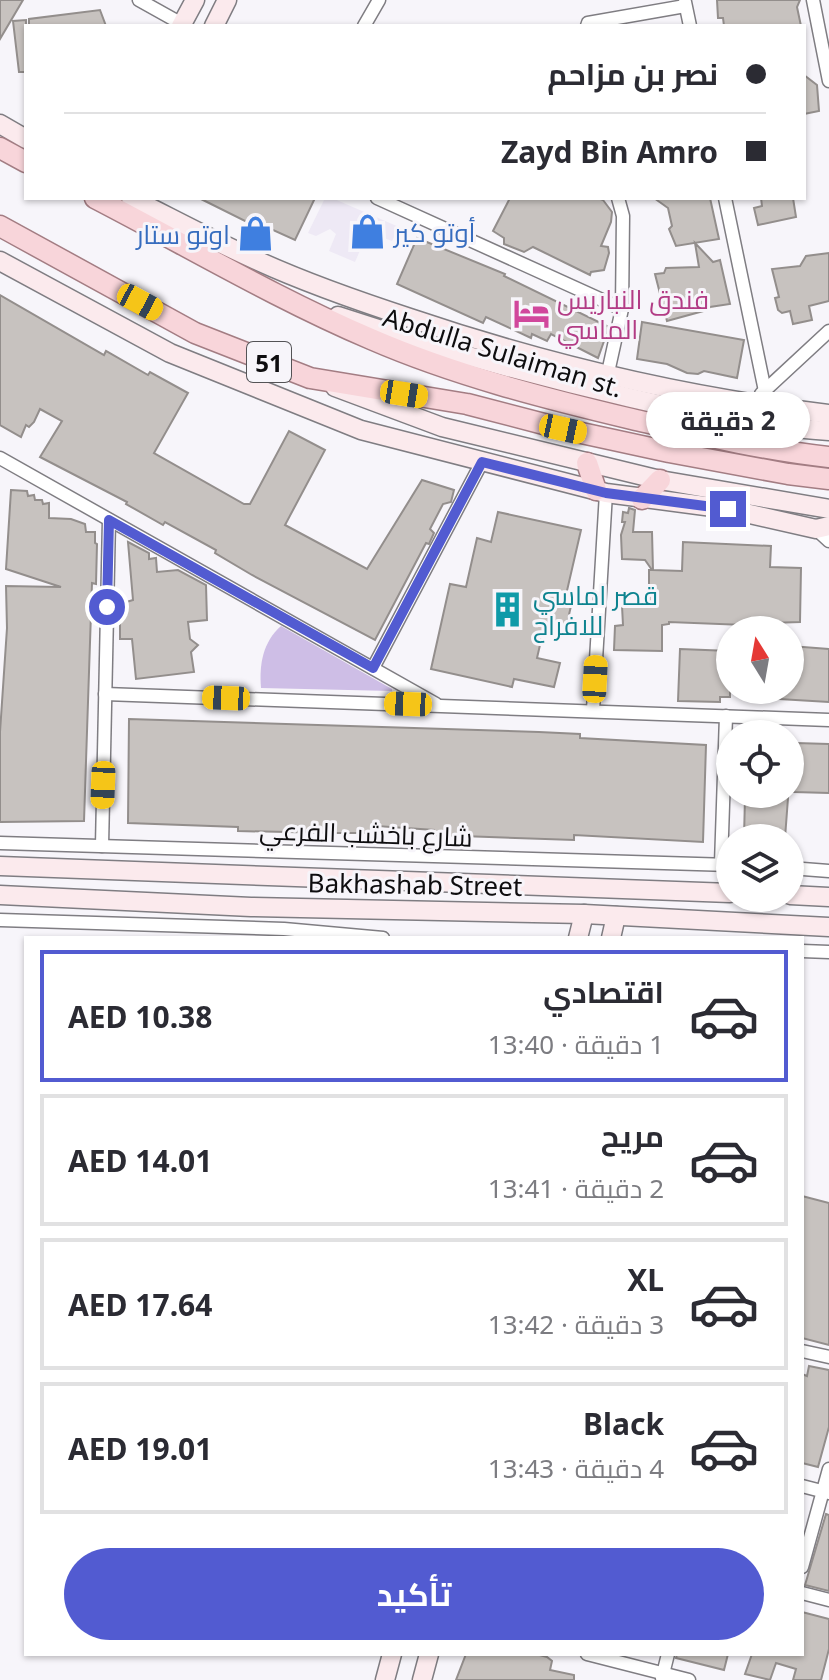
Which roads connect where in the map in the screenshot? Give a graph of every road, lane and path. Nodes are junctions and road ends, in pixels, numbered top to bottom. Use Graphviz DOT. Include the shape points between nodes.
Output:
graph roads {
  1 [pos="139,0"];
  2 [pos="195,0"];
  3 [pos="227,0"];
  4 [pos="379,0"];
  5 [pos="813,0"];
  6 [pos="685,3"];
  7 [pos="180,24"];
  8 [pos="183,24"];
  9 [pos="215,24"];
  10 [pos="365,24"];
  11 [pos="588,24"];
  12 [pos="690,24"];
  13 [pos="829,81"];
  14 [pos="0,124"];
  15 [pos="24,138"];
  16 [pos="0,148"];
  17 [pos="24,161"];
  18 [pos="99,200"];
  19 [pos="135,200"];
  20 [pos="381,200"];
  21 [pos="619,200"];
  22 [pos="725,200"];
  23 [pos="0,226"];
  24 [pos="0,261"];
  25 [pos="294,302"];
  26 [pos="622,309"];
  27 [pos="829,331"];
  28 [pos="607,377"];
  29 [pos="310,378"];
  30 [pos="765,391"];
  31 [pos="750,405"];
  32 [pos="829,414"];
  33 [pos="829,431"];
  34 [pos="829,457"];
  35 [pos="0,458"];
  36 [pos="482,462"];
  37 [pos="587,463"];
  38 [pos="829,479"];
  39 [pos="660,480"];
  40 [pos="601,492"];
  41 [pos="642,499"];
  42 [pos="829,509"];
  43 [pos="109,520"];
  44 [pos="825,532"];
  45 [pos="373,668"];
  46 [pos="105,694"];
  47 [pos="438,705"];
  48 [pos="593,710"];
  49 [pos="726,716"];
  50 [pos="829,720"];
  51 [pos="725,824"];
  52 [pos="0,843"];
  53 [pos="102,846"];
  54 [pos="338,854"];
  55 [pos="716,864"];
  56 [pos="0,866"];
  57 [pos="804,869"];
  58 [pos="829,871"];
  59 [pos="338,877"];
  60 [pos="716,892"];
  61 [pos="0,895"];
  62 [pos="804,896"];
  63 [pos="829,897"];
  64 [pos="584,914"];
  65 [pos="616,916"];
  66 [pos="0,920"];
  67 [pos="829,927"];
  68 [pos="361,936"];
  69 [pos="578,936"];
  70 [pos="611,936"];
  71 [pos="804,951"];
  72 [pos="829,952"];
  73 [pos="804,1351"];
  74 [pos="829,1357"];
  75 [pos="829,1469"];
  76 [pos="804,1487"];
  77 [pos="826,1493"];
  78 [pos="804,1561"];
  79 [pos="804,1594"];
  80 [pos="829,1600"];
  81 [pos="391,1656"];
  82 [pos="428,1656"];
  83 [pos="594,1656"];
  84 [pos="667,1656"];
  85 [pos="662,1677"];
  86 [pos="385,1680"];
  87 [pos="422,1680"];
  88 [pos="689,1680"];
  1 -- 7 [label="street"];
  2 -- 8 [label="main road"];
  3 -- 9 [label="main road"];
  4 -- 10 [label="street"];
  5 -- 13 [label="street"];
  6 -- 11 [label="street"];
  6 -- 12 [label="street"];
  14 -- 15 [label="main road"];
  16 -- 17 [label="main road"];
  18 -- 25 [label="main road, Abdulla Sulaiman st. / 51"];
  19 -- 28 [label="main road" via="257,261 339,294 477,341"];
  20 -- 26 [label="street"];
  21 -- 26 [label="street"];
  22 -- 30 [label="street"];
  23 -- 29 [label="main road, Abdulla Sulaiman st. / 51" via="195,333"];
  24 -- 36 [label="main road" via="170,353 228,378 361,430"];
  25 -- 33 [label="main road" via="565,383 683,410"];
  25 -- 34 [label="main road, Abdulla Sulaiman st. / 51" via="447,368 570,404"];
  26 -- 28 [label="street"];
  27 -- 30 [label="street"];
  28 -- 31 [label="main road"];
  29 -- 37 [label="main road" via="442,427"];
  29 -- 38 [label="main road, Abdulla Sulaiman st. / 51" via="467,404 563,429"];
  30 -- 31 [label="street"];
  31 -- 32 [label="main road"];
  35 -- 43 [label="street"];
  36 -- 40 [label="main road"];
  36 -- 45 [label="street"];
  37 -- 39 [label="main road"];
  37 -- 40 [label="main road"];
  39 -- 41 [label="main road"];
  39 -- 42 [label="main road"];
  40 -- 41 [label="main road"];
  40 -- 48 [label="street"];
  41 -- 44 [label="main road" via="728,509"];
  43 -- 45 [label="street"];
  43 -- 46 [label="street"];
  45 -- 47 [label="street"];
  46 -- 47 [label="street"];
  46 -- 53 [label="street"];
  47 -- 48 [label="street"];
  48 -- 49 [label="street"];
  49 -- 50 [label="street"];
  49 -- 51 [label="street"];
  52 -- 53 [label="street, شارع باخشب الفرعي"];
  53 -- 54 [label="street, شارع باخشب الفرعي"];
  54 -- 55 [label="street, شارع باخشب الفرعي"];
  54 -- 59 [label="street"];
  56 -- 59 [label="main road, Bakhashab Street"];
  57 -- 58 [label="street"];
  59 -- 60 [label="main road, Bakhashab Street"];
  61 -- 64 [label="main road, Bakhashab Street"];
  62 -- 63 [label="main road"];
  64 -- 65 [label="main road, Bakhashab Street"];
  64 -- 69 [label="main road"];
  65 -- 67 [label="main road, Bakhashab Street"];
  65 -- 70 [label="main road"];
  66 -- 68 [label="street"];
  71 -- 72 [label="street"];
  73 -- 74 [label="street"];
  75 -- 77 [label="street"];
  76 -- 77 [label="street"];
  77 -- 78 [label="street"];
  79 -- 80 [label="street"];
  81 -- 86 [label="main road"];
  82 -- 87 [label="main road"];
  83 -- 85 [label="street"];
  84 -- 85 [label="street"];
  85 -- 88 [label="street"];
}
